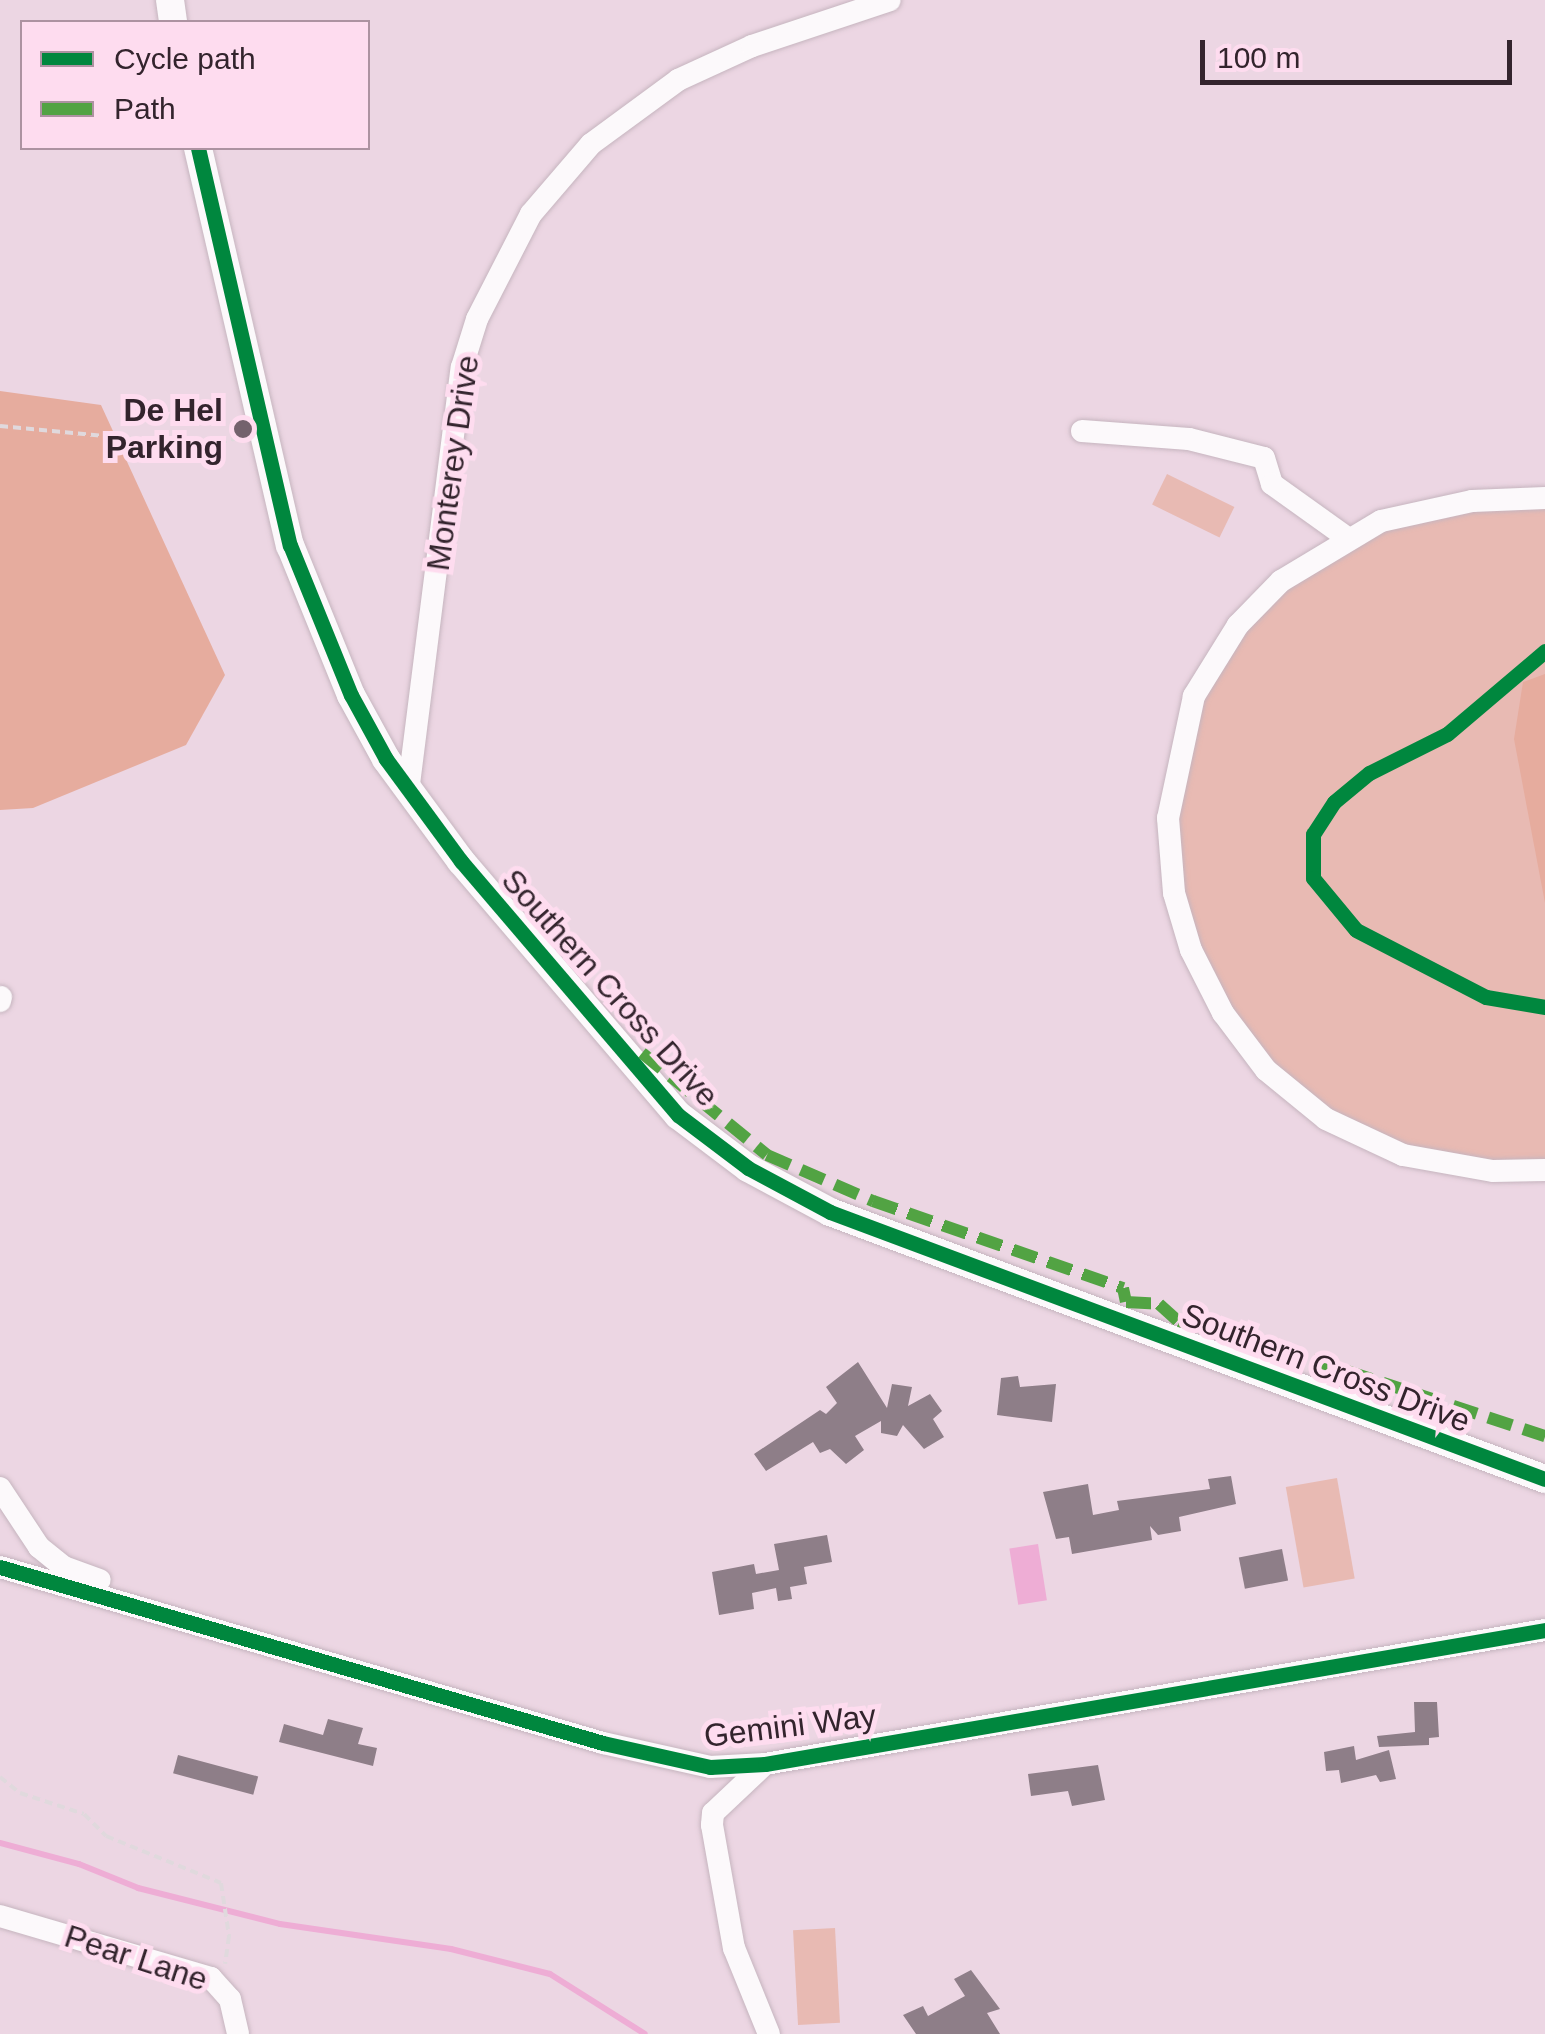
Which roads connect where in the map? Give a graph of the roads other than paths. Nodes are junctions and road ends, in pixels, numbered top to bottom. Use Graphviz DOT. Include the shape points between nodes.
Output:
graph roads {
  1 [pos="890,0"];
  2 [pos="198,150"];
  3 [pos="1082,431"];
  4 [pos="1545,498"];
  5 [pos="1346,536"];
  6 [pos="408,792"];
  7 [pos="1545,1170"];
  8 [pos="1545,1479"];
  9 [pos="0,1488"];
  10 [pos="0,1567"];
  11 [pos="1545,1630"];
  12 [pos="321,1658"];
  13 [pos="766,1764"];
  14 [pos="0,1916"];
  15 [pos="238,2034"];
  16 [pos="769,2034"];
  1 -- 6 [label="street, Monterey Drive" via="752,46 678,80 591,144 531,214 498,274 462,367"];
  2 -- 6 [label="street, Southern Cross Drive" via="263,433 317,618 371,734"];
  3 -- 5 [label="street" via="1188,439 1264,458 1272,484"];
  4 -- 5 [label="street" via="1432,508"];
  5 -- 7 [label="street" via="1256,605 1220,648 1194,696 1168,818 1178,914 1203,977 1241,1041 1326,1119 1402,1155 1443,1165"];
  6 -- 8 [label="street, Southern Cross Drive" via="620,1052 678,1114 748,1168 830,1212"];
  9 -- 12 [label="street" via="25,1532 72,1571 301,1643"];
  10 -- 12 [label="street, Gemini Way"];
  11 -- 13 [label="street, Gemini Way"];
  12 -- 13 [label="street, Gemini Way" via="681,1765"];
  13 -- 16 [label="street" via="713,1813 712,1826 734,1948"];
  14 -- 15 [label="street, Pear Lane" via="211,1978 230,1999"];
}
